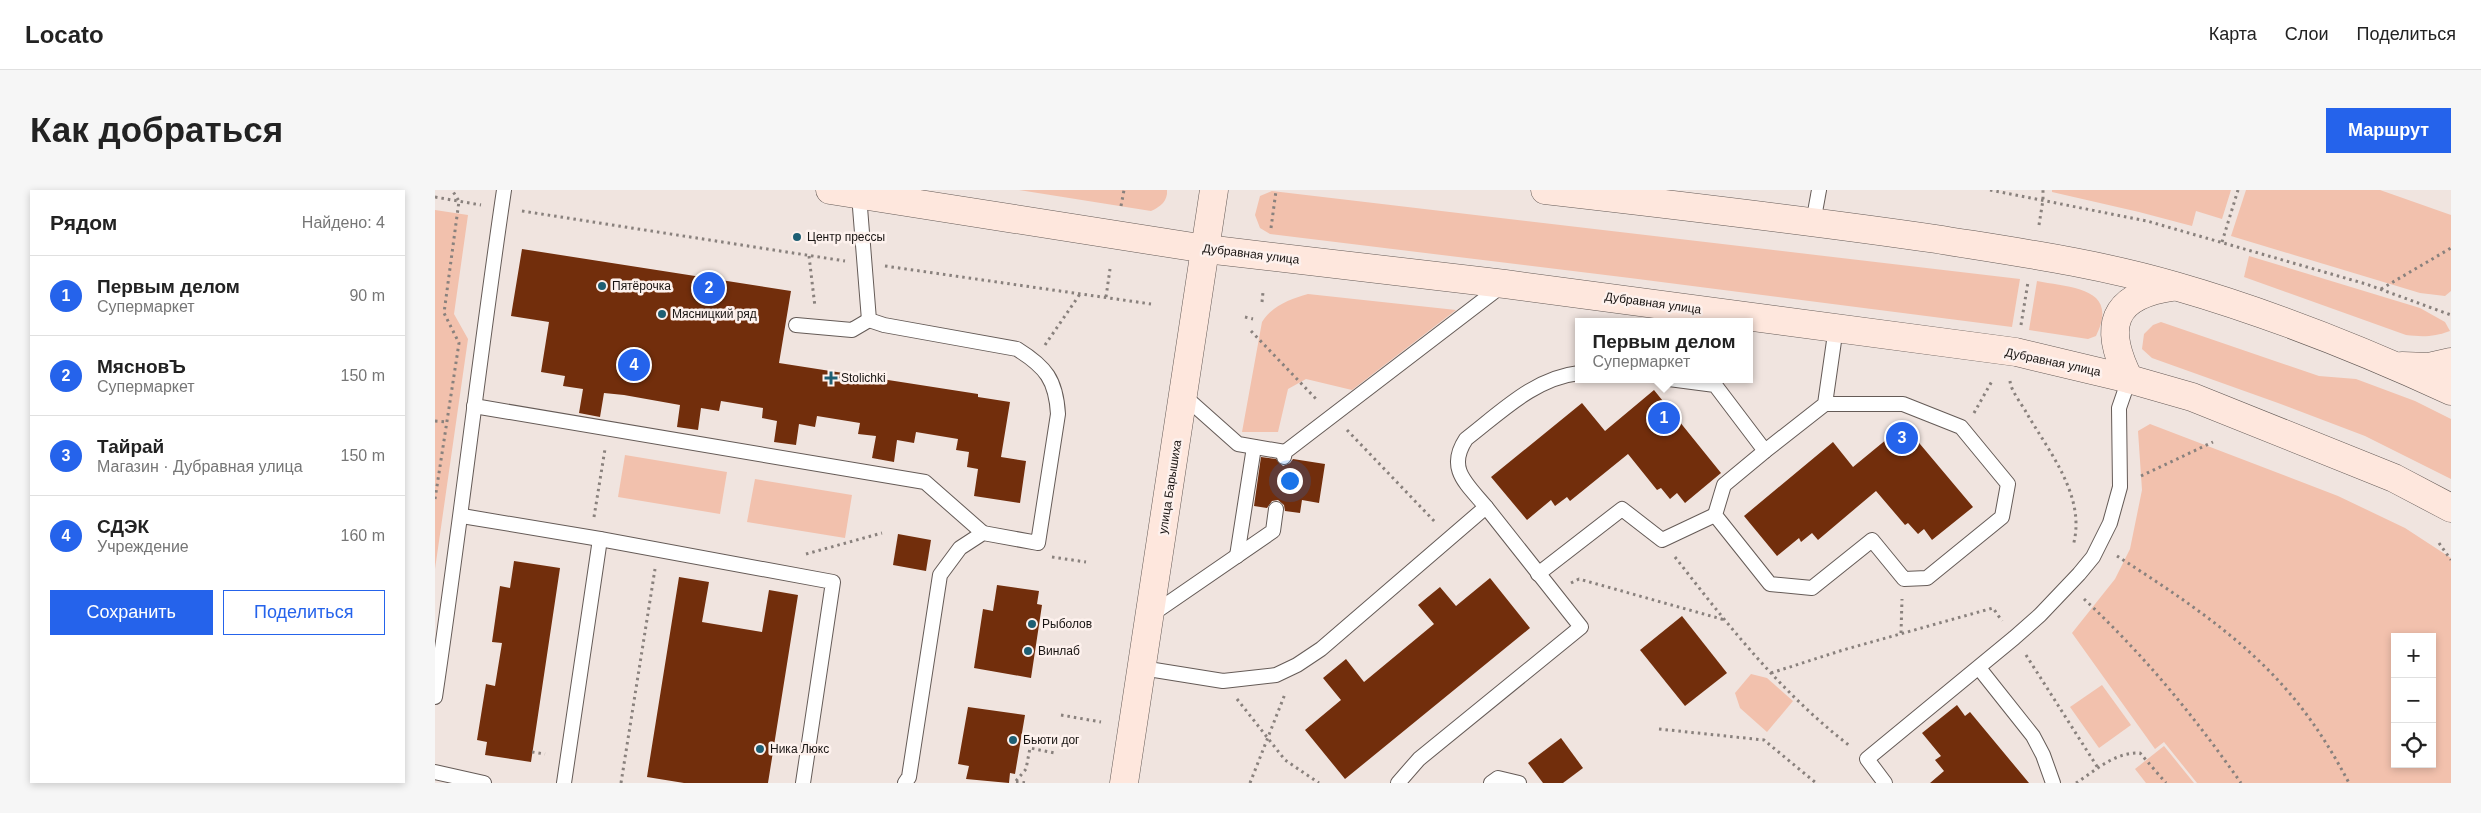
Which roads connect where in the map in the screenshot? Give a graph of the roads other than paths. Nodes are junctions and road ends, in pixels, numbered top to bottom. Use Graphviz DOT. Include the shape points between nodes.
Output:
graph roads {
  1 [pos="504,190"];
  2 [pos="830,190"];
  3 [pos="1214,190"];
  4 [pos="1545,190"];
  5 [pos="1819,190"];
  6 [pos="859,195"];
  7 [pos="1813,223"];
  8 [pos="1206,249"];
  9 [pos="1505,284"];
  10 [pos="2176,286"];
  11 [pos="869,320"];
  12 [pos="797,325"];
  13 [pos="1836,327"];
  14 [pos="2451,362"];
  15 [pos="2396,366"];
  16 [pos="1575,373"];
  17 [pos="2129,379"];
  18 [pos="1700,383"];
  19 [pos="2451,391"];
  20 [pos="1184,396"];
  21 [pos="1825,404"];
  22 [pos="474,406"];
  23 [pos="1254,447"];
  24 [pos="1765,451"];
  25 [pos="1485,507"];
  26 [pos="2451,508"];
  27 [pos="1276,509"];
  28 [pos="462,516"];
  29 [pos="1715,516"];
  30 [pos="983,533"];
  31 [pos="600,539"];
  32 [pos="1237,556"];
  33 [pos="1538,574"];
  34 [pos="1151,616"];
  35 [pos="1143,668"];
  36 [pos="1979,668"];
  37 [pos="435,698"];
  38 [pos="435,772"];
  39 [pos="484,783"];
  40 [pos="564,783"];
  41 [pos="803,783"];
  42 [pos="905,783"];
  43 [pos="1124,783"];
  44 [pos="1398,783"];
  45 [pos="1491,783"];
  46 [pos="1519,783"];
  47 [pos="1885,783"];
  48 [pos="2053,783"];
  1 -- 22 [label="lane"];
  2 -- 6 [label="main road, Дубравная улица"];
  3 -- 8 [label="main road, улица Барышиха"];
  4 -- 7 [label="main road"];
  5 -- 7 [label="lane"];
  6 -- 8 [label="main road, Дубравная улица"];
  6 -- 11 [label="lane"];
  7 -- 10 [label="main road" via="2033,254"];
  8 -- 9 [label="main road, Дубравная улица"];
  8 -- 20 [label="main road, улица Барышиха"];
  9 -- 13 [label="main road, Дубравная улица"];
  9 -- 23 [label="lane" via="1285,454"];
  10 -- 15 [label="main road"];
  10 -- 17 [label="main road" via="2139,294 2121,311 2115,329 2116,348"];
  11 -- 12 [label="lane" via="852,330"];
  11 -- 30 [label="lane" via="884,326 1017,349 1035,360 1050,377 1057,392 1058,414 1038,543"];
  13 -- 17 [label="main road, Дубравная улица" via="2016,352"];
  13 -- 21 [label="lane"];
  14 -- 15 [label="main road"];
  15 -- 19 [label="main road"];
  16 -- 25 [label="lane" via="1561,375 1534,387 1466,439 1459,450 1457,464 1461,477"];
  17 -- 26 [label="main road, Дубравная улица" via="2272,428 2394,478"];
  17 -- 36 [label="lane" via="2119,408 2120,487 2100,544 2069,585"];
  18 -- 24 [label="lane" via="1715,385"];
  20 -- 23 [label="lane" via="1238,444"];
  20 -- 34 [label="main road, улица Барышиха"];
  21 -- 24 [label="lane"];
  21 -- 29 [label="lane" via="1903,404 1961,427 2008,484 2002,517 1927,578 1904,579 1873,540 1812,588 1770,584"];
  22 -- 28 [label="lane"];
  22 -- 30 [label="lane" via="925,482"];
  23 -- 32 [label="lane"];
  24 -- 29 [label="lane" via="1724,485"];
  25 -- 33 [label="lane"];
  25 -- 35 [label="lane" via="1321,649 1276,675 1223,681"];
  27 -- 32 [label="lane" via="1273,531"];
  28 -- 31 [label="lane"];
  28 -- 37 [label="lane"];
  29 -- 33 [label="lane" via="1662,540 1622,509"];
  30 -- 42 [label="lane" via="960,548 940,576 909,777"];
  31 -- 40 [label="lane"];
  31 -- 41 [label="lane" via="833,582"];
  32 -- 34 [label="lane"];
  33 -- 44 [label="lane" via="1581,627 1419,759"];
  34 -- 35 [label="main road, улица Барышиха"];
  35 -- 43 [label="main road, улица Барышиха"];
  36 -- 47 [label="lane" via="1867,759"];
  36 -- 48 [label="lane" via="2033,736"];
  38 -- 39 [label="lane"];
  45 -- 46 [label="lane" via="1498,778"];
}
